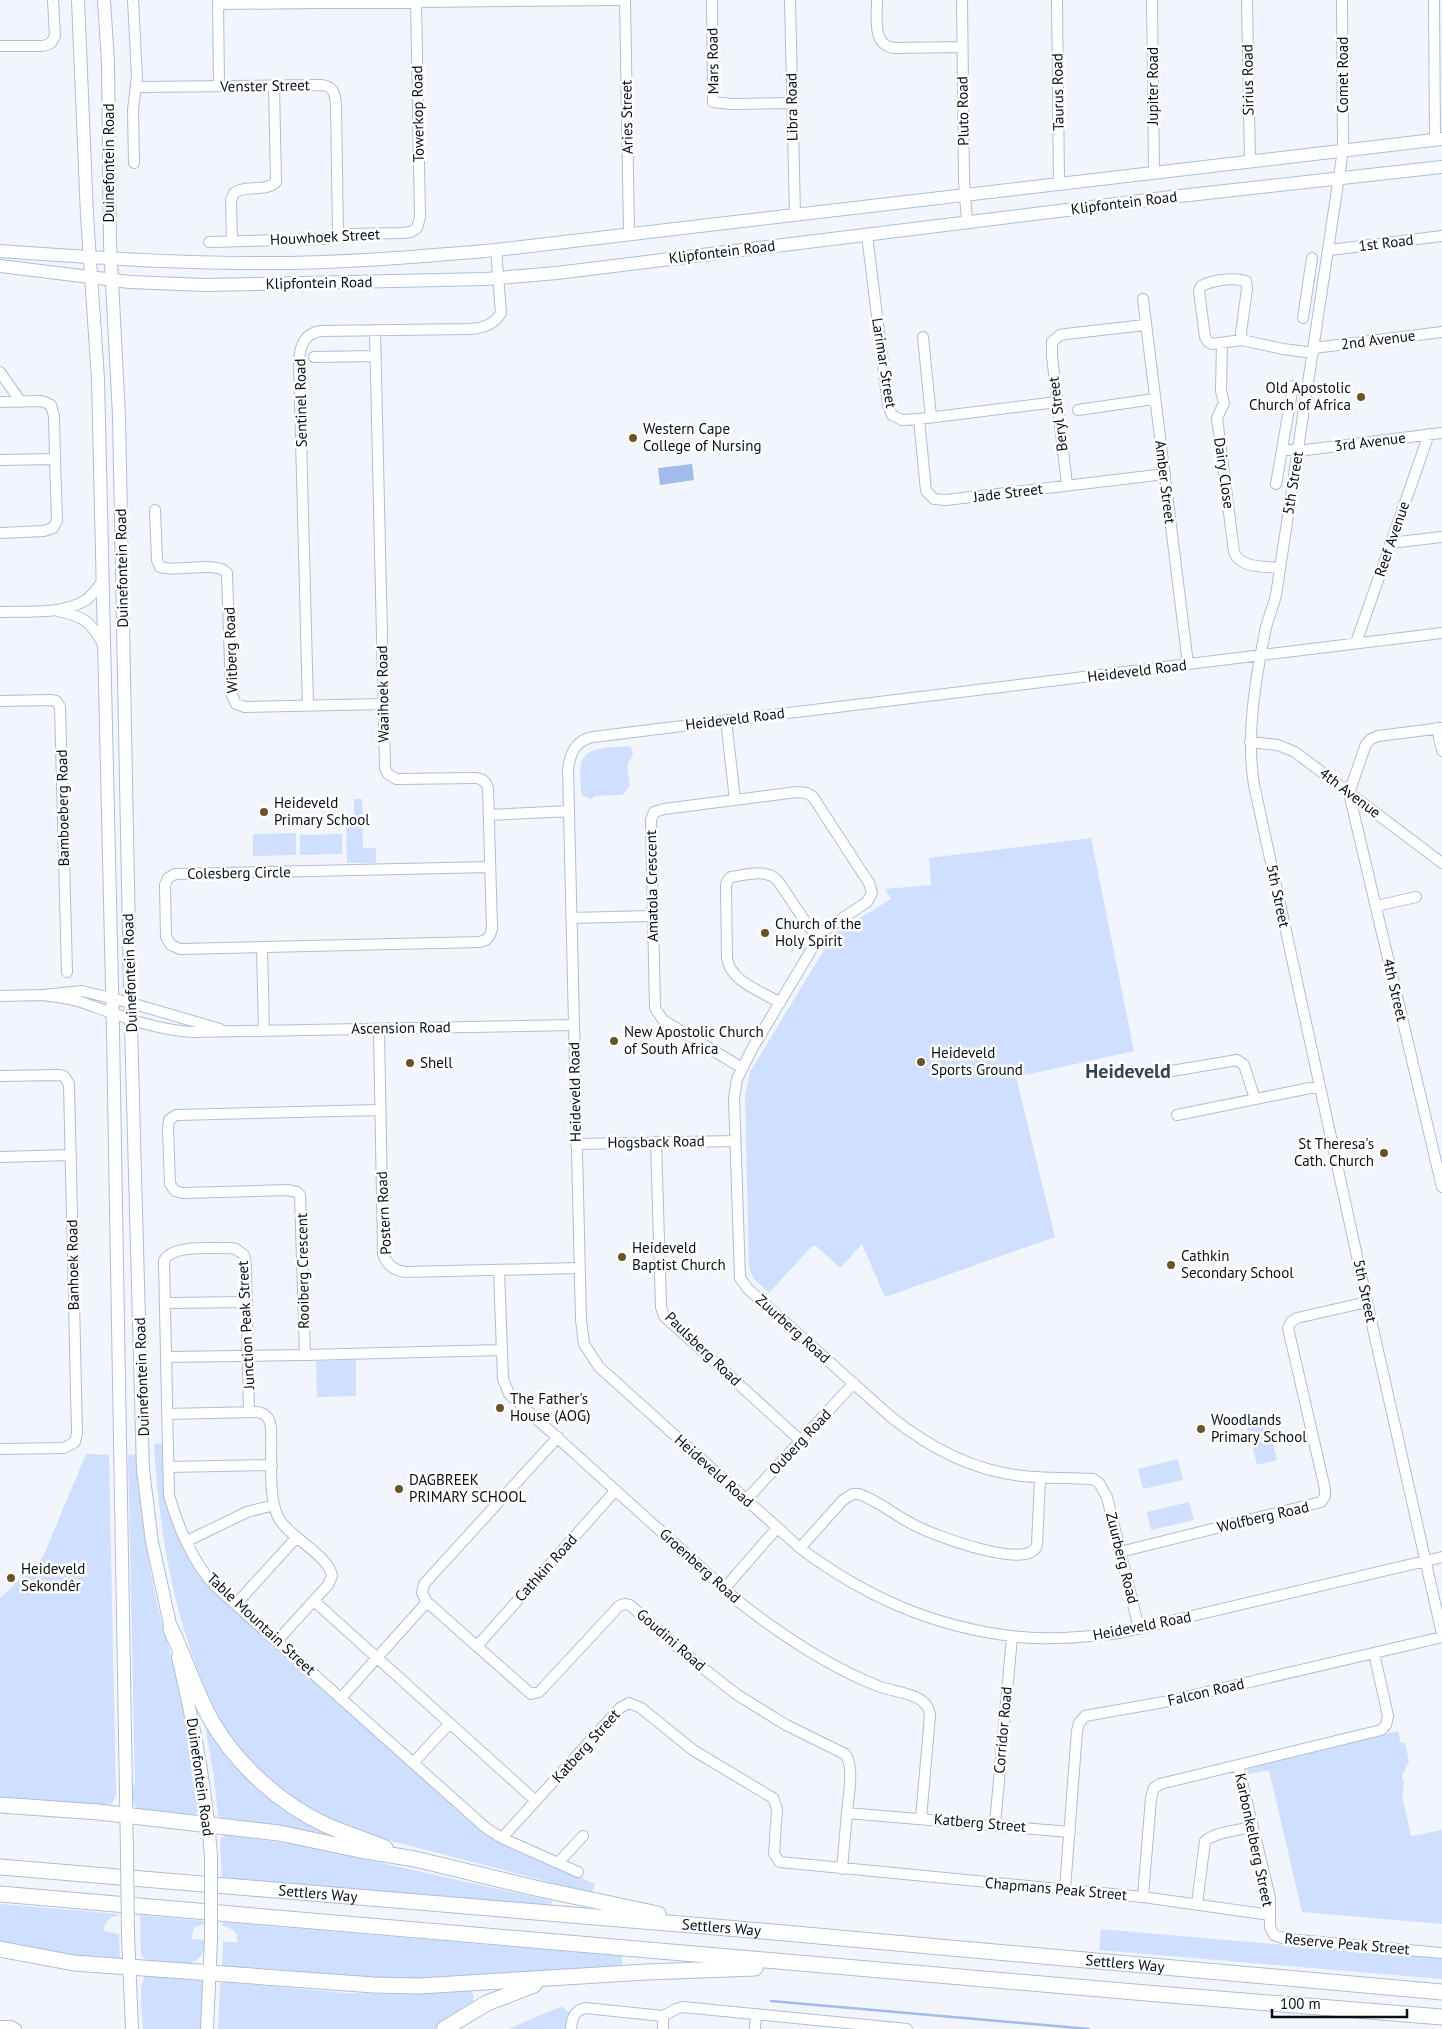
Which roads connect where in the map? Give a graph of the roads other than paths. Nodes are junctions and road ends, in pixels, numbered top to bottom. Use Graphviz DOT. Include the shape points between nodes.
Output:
graph roads {
  1 [pos="53,0"];
  2 [pos="78,0"];
  3 [pos="104,0"];
  4 [pos="133,0"];
  5 [pos="527,0"];
  6 [pos="619,0"];
  7 [pos="625,0"];
  8 [pos="712,0"];
  9 [pos="790,0"];
  10 [pos="877,0"];
  11 [pos="962,0"];
  12 [pos="1056,0"];
  13 [pos="1152,0"];
  14 [pos="1247,0"];
  15 [pos="1342,0"];
  16 [pos="1434,0"];
  17 [pos="416,1"];
  18 [pos="218,2"];
  19 [pos="0,46"];
  20 [pos="962,47"];
  21 [pos="219,86"];
  22 [pos="274,86"];
  23 [pos="137,87"];
  24 [pos="792,103"];
  25 [pos="1438,139"];
  26 [pos="1343,150"];
  27 [pos="1250,161"];
  28 [pos="134,163"];
  29 [pos="1442,167"];
  30 [pos="1154,172"];
  31 [pos="1339,178"];
  32 [pos="1059,183"];
  33 [pos="964,194"];
  34 [pos="795,214"];
  35 [pos="967,222"];
  36 [pos="417,228"];
  37 [pos="628,233"];
  38 [pos="867,235"];
  39 [pos="338,236"];
  40 [pos="1442,236"];
  41 [pos="232,241"];
  42 [pos="209,242"];
  43 [pos="496,250"];
  44 [pos="1330,250"];
  45 [pos="0,251"];
  46 [pos="91,258"];
  47 [pos="111,258"];
  48 [pos="1312,258"];
  49 [pos="0,266"];
  50 [pos="92,278"];
  51 [pos="498,278"];
  52 [pos="112,280"];
  53 [pos="1307,293"];
  54 [pos="1322,296"];
  55 [pos="1142,299"];
  56 [pos="1303,318"];
  57 [pos="1145,325"];
  58 [pos="375,330"];
  59 [pos="1442,332"];
  60 [pos="923,337"];
  61 [pos="1242,340"];
  62 [pos="1222,343"];
  63 [pos="1313,351"];
  64 [pos="376,356"];
  65 [pos="314,357"];
  66 [pos="0,372"];
  67 [pos="1292,386"];
  68 [pos="1154,399"];
  69 [pos="0,402"];
  70 [pos="21,402"];
  71 [pos="1057,402"];
  72 [pos="1078,410"];
  73 [pos="931,417"];
  74 [pos="918,419"];
  75 [pos="1442,433"];
  76 [pos="1429,434"];
  77 [pos="1282,449"];
  78 [pos="1298,451"];
  79 [pos="55,459"];
  80 [pos="0,460"];
  81 [pos="1165,474"];
  82 [pos="1276,484"];
  83 [pos="1067,485"];
  84 [pos="155,510"];
  85 [pos="0,533"];
  86 [pos="1442,537"];
  87 [pos="1390,543"];
  88 [pos="1280,568"];
  89 [pos="102,582"];
  90 [pos="53,610"];
  91 [pos="0,612"];
  92 [pos="1442,633"];
  93 [pos="1356,643"];
  94 [pos="103,644"];
  95 [pos="1261,656"];
  96 [pos="1188,664"];
  97 [pos="0,701"];
  98 [pos="384,704"];
  99 [pos="308,706"];
  100 [pos="726,720"];
  101 [pos="1439,728"];
  102 [pos="1250,742"];
  103 [pos="1442,751"];
  104 [pos="1349,793"];
  105 [pos="735,800"];
  106 [pos="569,811"];
  107 [pos="489,814"];
  108 [pos="1442,863"];
  109 [pos="490,867"];
  110 [pos="872,892"];
  111 [pos="1416,896"];
  112 [pos="1376,906"];
  113 [pos="652,916"];
  114 [pos="571,918"];
  115 [pos="819,936"];
  116 [pos="488,938"];
  117 [pos="262,947"];
  118 [pos="67,972"];
  119 [pos="43,995"];
  120 [pos="0,996"];
  121 [pos="112,998"];
  122 [pos="131,1003"];
  123 [pos="780,1003"];
  124 [pos="112,1014"];
  125 [pos="131,1020"];
  126 [pos="574,1025"];
  127 [pos="379,1029"];
  128 [pos="264,1031"];
  129 [pos="228,1032"];
  130 [pos="742,1068"];
  131 [pos="1154,1074"];
  132 [pos="0,1076"];
  133 [pos="1320,1086"];
  134 [pos="1255,1099"];
  135 [pos="380,1110"];
  136 [pos="1177,1115"];
  137 [pos="735,1141"];
  138 [pos="656,1142"];
  139 [pos="576,1144"];
  140 [pos="71,1155"];
  141 [pos="0,1157"];
  142 [pos="1442,1187"];
  143 [pos="169,1253"];
  144 [pos="579,1268"];
  145 [pos="499,1270"];
  146 [pos="246,1302"];
  147 [pos="1367,1302"];
  148 [pos="165,1303"];
  149 [pos="502,1350"];
  150 [pos="248,1355"];
  151 [pos="305,1355"];
  152 [pos="166,1357"];
  153 [pos="854,1383"];
  154 [pos="249,1412"];
  155 [pos="167,1414"];
  156 [pos="558,1437"];
  157 [pos="801,1441"];
  158 [pos="0,1449"];
  159 [pos="272,1465"];
  160 [pos="168,1467"];
  161 [pos="1040,1478"];
  162 [pos="616,1490"];
  163 [pos="746,1500"];
  164 [pos="274,1505"];
  165 [pos="777,1528"];
  166 [pos="297,1537"];
  167 [pos="187,1541"];
  168 [pos="800,1548"];
  169 [pos="1120,1552"];
  170 [pos="1442,1557"];
  171 [pos="1426,1562"];
  172 [pos="724,1589"];
  173 [pos="314,1601"];
  174 [pos="427,1602"];
  175 [pos="236,1604"];
  176 [pos="171,1629"];
  177 [pos="1139,1629"];
  178 [pos="1442,1635"];
  179 [pos="1012,1636"];
  180 [pos="277,1641"];
  181 [pos="477,1646"];
  182 [pos="1374,1653"];
  183 [pos="376,1659"];
  184 [pos="341,1698"];
  185 [pos="450,1723"];
  186 [pos="413,1763"];
  187 [pos="1238,1765"];
  188 [pos="536,1801"];
  189 [pos="0,1805"];
  190 [pos="846,1812"];
  191 [pos="126,1816"];
  192 [pos="921,1818"];
  193 [pos="995,1824"];
  194 [pos="209,1825"];
  195 [pos="1253,1827"];
  196 [pos="1070,1832"];
  197 [pos="583,1836"];
  198 [pos="502,1838"];
  199 [pos="415,1859"];
  200 [pos="558,1863"];
  201 [pos="0,1867"];
  202 [pos="842,1870"];
  203 [pos="578,1872"];
  204 [pos="1066,1889"];
  205 [pos="0,1894"];
  206 [pos="1143,1896"];
  207 [pos="1197,1904"];
  208 [pos="1270,1915"];
  209 [pos="739,1929"];
  210 [pos="0,1949"];
  211 [pos="1442,1952"];
  212 [pos="812,1964"];
  213 [pos="130,1966"];
  214 [pos="210,1973"];
  215 [pos="569,1977"];
  216 [pos="1442,1992"];
  217 [pos="756,2014"];
  218 [pos="663,2016"];
  219 [pos="1442,2017"];
  220 [pos="0,2026"];
  221 [pos="846,2026"];
  222 [pos="16,2029"];
  223 [pos="132,2029"];
  224 [pos="208,2029"];
  225 [pos="444,2029"];
  226 [pos="571,2029"];
  227 [pos="663,2029"];
  228 [pos="755,2029"];
  229 [pos="907,2029"];
  1 -- 19 [label="street" via="55,36 51,43 43,46"];
  2 -- 46 [label="main road, Duinefontein Road"];
  3 -- 47 [label="main road, Duinefontein Road"];
  4 -- 23 [label="street"];
  5 -- 6 [label="street"];
  5 -- 17 [label="street"];
  6 -- 7 [label="street"];
  7 -- 37 [label="street, Aries Street"];
  8 -- 24 [label="street, Mars Road" via="713,102"];
  9 -- 24 [label="street, Libra Road"];
  10 -- 20 [label="street" via="878,32 884,45 894,48"];
  11 -- 20 [label="street, Pluto Road"];
  12 -- 32 [label="street, Taurus Road"];
  13 -- 30 [label="street, Jupiter Road"];
  14 -- 27 [label="street, Sirius Road"];
  15 -- 26 [label="street, Comet Road"];
  16 -- 25 [label="street"];
  17 -- 18 [label="street"];
  17 -- 36 [label="street, Towerkop Road" via="420,217"];
  18 -- 21 [label="street"];
  20 -- 33 [label="street, Pluto Road"];
  21 -- 22 [label="street, Venster Street"];
  21 -- 23 [label="street, Venster Street"];
  22 -- 39 [label="street, Venster Street" via="321,85 330,87 335,94"];
  22 -- 41 [label="street" via="276,182 234,193 231,200"];
  23 -- 28 [label="street" via="132,110"];
  24 -- 34 [label="street, Libra Road"];
  25 -- 26 [label="main road, Klipfontein Road"];
  26 -- 27 [label="main road, Klipfontein Road"];
  26 -- 31 [label="street, 5th Street"];
  27 -- 30 [label="main road, Klipfontein Road"];
  29 -- 31 [label="main road, Klipfontein Road"];
  30 -- 32 [label="main road, Klipfontein Road"];
  31 -- 35 [label="main road, Klipfontein Road"];
  31 -- 44 [label="street, 5th Street"];
  32 -- 33 [label="main road, Klipfontein Road"];
  33 -- 34 [label="main road, Klipfontein Road"];
  33 -- 35 [label="street, Pluto Road"];
  34 -- 37 [label="main road, Klipfontein Road"];
  35 -- 38 [label="main road, Klipfontein Road"];
  36 -- 39 [label="street, Houwhoek Street" via="407,233"];
  37 -- 43 [label="main road, Klipfontein Road"];
  38 -- 51 [label="main road, Klipfontein Road"];
  38 -- 74 [label="street, Larimar Street" via="890,410 897,419"];
  39 -- 41 [label="street, Houwhoek Street"];
  40 -- 44 [label="street, 1st Road"];
  41 -- 42 [label="street, Houwhoek Street"];
  43 -- 47 [label="main road, Klipfontein Road" via="283,263"];
  43 -- 51 [label="street, Sentinel Road"];
  44 -- 54 [label="street, 5th Street"];
  45 -- 46 [label="main road, Klipfontein Road"];
  46 -- 47 [label="main road, Klipfontein Road"];
  46 -- 50 [label="main road, Duinefontein Road"];
  47 -- 52 [label="main road, Duinefontein Road"];
  48 -- 53 [label="street"];
  49 -- 50 [label="main road, Klipfontein Road"];
  50 -- 52 [label="main road, Klipfontein Road"];
  50 -- 89 [label="main road, Duinefontein Road" via="98,379"];
  51 -- 52 [label="main road, Klipfontein Road" via="258,285"];
  51 -- 58 [label="street, Sentinel Road" via="501,313 490,325 470,329"];
  52 -- 122 [label="main road, Duinefontein Road" via="119,416"];
  53 -- 54 [label="street"];
  53 -- 56 [label="street"];
  54 -- 63 [label="street, 5th Street"];
  55 -- 57 [label="street, Amber Street"];
  57 -- 68 [label="street, Amber Street"];
  57 -- 71 [label="street, Beryl Street" via="1060,335 1052,342"];
  58 -- 64 [label="street, Waaihoek Road"];
  58 -- 99 [label="street, Sentinel Road" via="315,332 306,337 299,353"];
  59 -- 63 [label="street, 2nd Avenue"];
  60 -- 73 [label="street"];
  61 -- 62 [label="street"];
  61 -- 62 [label="street" via="1247,289 1246,281 1238,278 1206,283 1198,291 1205,337 1212,344"];
  61 -- 63 [label="street, 2nd Avenue" via="1282,349"];
  62 -- 88 [label="street, Dairy Close" via="1224,403 1216,418 1234,552 1245,563"];
  63 -- 78 [label="street, 5th Street"];
  64 -- 65 [label="street"];
  64 -- 98 [label="street, Waaihoek Road"];
  66 -- 70 [label="street"];
  67 -- 77 [label="street"];
  68 -- 72 [label="street"];
  68 -- 81 [label="street, Amber Street"];
  69 -- 70 [label="street"];
  70 -- 79 [label="street" via="42,401 51,405"];
  71 -- 73 [label="street, Larimar Street"];
  71 -- 83 [label="street, Beryl Street"];
  73 -- 74 [label="street, Larimar Street"];
  74 -- 83 [label="street, Jade Street" via="926,491 934,499"];
  75 -- 76 [label="street, 3rd Avenue"];
  76 -- 78 [label="street, 3rd Avenue"];
  76 -- 87 [label="street, Reef Avenue"];
  77 -- 78 [label="street, 3rd Avenue"];
  77 -- 82 [label="street"];
  78 -- 88 [label="street, 5th Street"];
  79 -- 80 [label="street"];
  79 -- 85 [label="street" via="57,521 53,528"];
  81 -- 83 [label="street, Jade Street"];
  81 -- 96 [label="street, Amber Street"];
  84 -- 99 [label="street, Witberg Road" via="160,567 217,568 228,574 233,701 244,707"];
  86 -- 87 [label="street"];
  87 -- 93 [label="street, Reef Avenue"];
  88 -- 95 [label="street, 5th Street"];
  89 -- 90 [label="street" via="87,599"];
  89 -- 94 [label="main road, Duinefontein Road"];
  90 -- 91 [label="street"];
  90 -- 94 [label="street" via="82,617"];
  92 -- 93 [label="street, Heideveld Road"];
  93 -- 95 [label="street, Heideveld Road"];
  94 -- 121 [label="main road, Duinefontein Road"];
  95 -- 96 [label="street, Heideveld Road"];
  95 -- 102 [label="street, 5th Street"];
  96 -- 100 [label="street, Heideveld Road"];
  97 -- 118 [label="street, Bamboeberg Road" via="50,700 56,701 60,707"];
  98 -- 99 [label="street, Witberg Road"];
  98 -- 107 [label="street, Waaihoek Road" via="385,768 388,774 396,779 481,779 488,788"];
  100 -- 105 [label="street"];
  100 -- 106 [label="street, Heideveld Road" via="583,740 570,759"];
  101 -- 103 [label="street"];
  101 -- 104 [label="street" via="1371,739 1366,744"];
  102 -- 104 [label="street, 4th Avenue" via="1286,747"];
  102 -- 133 [label="street, 5th Street" via="1254,785"];
  104 -- 108 [label="street, 4th Avenue"];
  104 -- 112 [label="street, 4th Street"];
  105 -- 110 [label="street, Amatola Crescent" via="803,792 810,794"];
  105 -- 113 [label="street, Amatola Crescent" via="664,809 652,814"];
  106 -- 107 [label="street"];
  106 -- 114 [label="street, Heideveld Road"];
  107 -- 109 [label="street, Waaihoek Road"];
  109 -- 116 [label="street, Waaihoek Road" via="492,929"];
  109 -- 117 [label="street, Colesberg Circle" via="178,874 168,878 165,887 166,934 171,945 180,949"];
  110 -- 115 [label="street, Zuurberg Road" via="867,902"];
  111 -- 112 [label="street"];
  112 -- 142 [label="street, 4th Street"];
  113 -- 114 [label="street"];
  113 -- 130 [label="street, Amatola Crescent" via="654,1002 658,1014"];
  114 -- 126 [label="street, Heideveld Road"];
  115 -- 123 [label="street, Zuurberg Road"];
  115 -- 123 [label="street" via="771,875 734,876 727,881 729,967 738,978"];
  116 -- 117 [label="street, Colesberg Circle" via="479,942"];
  117 -- 128 [label="street"];
  119 -- 120 [label="street"];
  119 -- 121 [label="street, Ascension Road" via="82,991"];
  119 -- 124 [label="street, Ascension Road" via="76,1001"];
  121 -- 122 [label="street, Ascension Road"];
  121 -- 124 [label="main road, Duinefontein Road"];
  122 -- 125 [label="main road, Duinefontein Road"];
  122 -- 129 [label="street, Ascension Road"];
  123 -- 130 [label="street, Zuurberg Road"];
  124 -- 125 [label="street, Ascension Road"];
  124 -- 191 [label="main road, Duinefontein Road"];
  125 -- 129 [label="street, Ascension Road" via="187,1032"];
  125 -- 176 [label="main road, Duinefontein Road" via="143,1470 152,1542"];
  126 -- 127 [label="street, Ascension Road"];
  126 -- 139 [label="street, Heideveld Road"];
  127 -- 128 [label="street, Ascension Road"];
  127 -- 135 [label="street, Postern Road"];
  128 -- 129 [label="street, Ascension Road"];
  130 -- 137 [label="street, Zuurberg Road" via="734,1098"];
  131 -- 134 [label="street" via="1237,1060 1244,1065"];
  132 -- 140 [label="street, Banhoek Road" via="60,1075 67,1079"];
  133 -- 134 [label="street"];
  133 -- 147 [label="street, 5th Street"];
  134 -- 136 [label="street"];
  135 -- 145 [label="street, Postern Road" via="383,1254 386,1262 401,1272"];
  135 -- 151 [label="street, Rooiberg Crescent" via="178,1114 169,1120 169,1180 175,1191 287,1190 300,1195"];
  137 -- 138 [label="street, Hogsback Road"];
  137 -- 153 [label="street, Zuurberg Road" via="740,1278 748,1289"];
  138 -- 139 [label="street, Hogsback Road"];
  138 -- 157 [label="street, Paulsberg Road" via="661,1307 664,1316"];
  139 -- 144 [label="street, Heideveld Road"];
  140 -- 141 [label="street"];
  140 -- 158 [label="street, Banhoek Road" via="76,1439 71,1446 64,1448"];
  143 -- 146 [label="street, Junction Peak Street" via="231,1248 241,1252 246,1259"];
  143 -- 148 [label="street, Table Mountain Street" via="164,1261"];
  144 -- 145 [label="street, Postern Road"];
  144 -- 163 [label="street, Heideveld Road" via="582,1332 584,1344 593,1360"];
  145 -- 149 [label="street, Groenberg Road"];
  146 -- 148 [label="street"];
  146 -- 150 [label="street, Junction Peak Street"];
  147 -- 169 [label="street, Wolfberg Road" via="1297,1318 1288,1328 1326,1489 1321,1502"];
  147 -- 171 [label="street, 5th Street"];
  148 -- 152 [label="street, Table Mountain Street"];
  149 -- 151 [label="street"];
  149 -- 156 [label="street, Groenberg Road" via="506,1388"];
  150 -- 151 [label="street"];
  150 -- 152 [label="street"];
  150 -- 154 [label="street, Junction Peak Street"];
  152 -- 155 [label="street, Table Mountain Street"];
  153 -- 157 [label="street, Ouberg Road"];
  153 -- 161 [label="street, Zuurberg Road" via="914,1435 935,1448 992,1471"];
  154 -- 155 [label="street"];
  154 -- 159 [label="street" via="262,1412 268,1418"];
  155 -- 160 [label="street, Table Mountain Street"];
  156 -- 162 [label="street, Groenberg Road"];
  156 -- 174 [label="street" via="424,1584 422,1594"];
  157 -- 163 [label="street, Ouberg Road"];
  159 -- 160 [label="street"];
  159 -- 164 [label="street"];
  160 -- 167 [label="street, Table Mountain Street" via="169,1495"];
  161 -- 168 [label="street" via="1037,1545 1029,1554 1018,1556 943,1538 859,1494 842,1500"];
  161 -- 169 [label="street, Zuurberg Road" via="1085,1478 1099,1483 1107,1497"];
  162 -- 172 [label="street, Groenberg Road"];
  162 -- 181 [label="street, Cathkin Road"];
  163 -- 165 [label="street, Heideveld Road"];
  164 -- 166 [label="street" via="279,1519"];
  164 -- 167 [label="street" via="247,1512"];
  165 -- 168 [label="street, Heideveld Road"];
  165 -- 172 [label="street"];
  166 -- 173 [label="street" via="332,1573 330,1582"];
  166 -- 175 [label="street"];
  167 -- 175 [label="street, Table Mountain Street" via="208,1578"];
  168 -- 179 [label="street, Heideveld Road" via="824,1566 905,1610 934,1620"];
  169 -- 177 [label="street, Zuurberg Road"];
  170 -- 171 [label="street, Heideveld Road"];
  171 -- 177 [label="street, Heideveld Road"];
  171 -- 178 [label="street, 5th Street"];
  172 -- 192 [label="street, Groenberg Road" via="778,1633 825,1661 926,1704 930,1716"];
  173 -- 180 [label="street"];
  173 -- 183 [label="street"];
  174 -- 181 [label="street, Goudini Road"];
  174 -- 183 [label="street"];
  175 -- 180 [label="street, Table Mountain Street"];
  176 -- 194 [label="main road, Duinefontein Road" via="195,1730"];
  176 -- 199 [label="highway" via="212,1722 250,1771 292,1804 327,1825"];
  177 -- 179 [label="street, Heideveld Road" via="1078,1638"];
  178 -- 182 [label="street, Falcon Road"];
  179 -- 193 [label="street, Corridor Road"];
  180 -- 184 [label="street, Table Mountain Street"];
  181 -- 190 [label="street, Goudini Road" via="528,1692 535,1694 619,1606 630,1605 736,1694 796,1731 846,1754 850,1768"];
  182 -- 187 [label="street" via="1388,1716 1384,1728"];
  182 -- 196 [label="street, Falcon Road" via="1164,1702 1085,1716 1078,1723"];
  183 -- 184 [label="street"];
  183 -- 185 [label="street"];
  184 -- 186 [label="street, Table Mountain Street"];
  185 -- 186 [label="street"];
  185 -- 188 [label="street"];
  186 -- 198 [label="street, Table Mountain Street" via="486,1828"];
  187 -- 195 [label="street, Karbonkelberg Street"];
  187 -- 206 [label="street" via="1154,1788"];
  188 -- 198 [label="street"];
  188 -- 202 [label="street, Katberg Street" via="620,1708 634,1704 694,1750 773,1798 777,1809 775,1859"];
  189 -- 191 [label="highway"];
  190 -- 192 [label="street, Katberg Street"];
  190 -- 202 [label="street"];
  191 -- 194 [label="highway"];
  191 -- 213 [label="main road, Duinefontein Road, bridge"];
  192 -- 193 [label="street, Katberg Street"];
  193 -- 196 [label="street, Katberg Street"];
  194 -- 199 [label="highway" via="279,1833"];
  194 -- 214 [label="main road, Duinefontein Road, bridge"];
  195 -- 207 [label="street" via="1205,1841"];
  195 -- 208 [label="street, Karbonkelberg Street" via="1270,1898"];
  196 -- 204 [label="street"];
  197 -- 200 [label="street"];
  198 -- 200 [label="street, Table Mountain Street"];
  199 -- 209 [label="highway" via="601,1903"];
  200 -- 203 [label="street, Table Mountain Street"];
  201 -- 209 [label="highway, Settlers Way"];
  202 -- 204 [label="street, Chapmans Peak Street"];
  204 -- 206 [label="street, Chapmans Peak Street"];
  205 -- 212 [label="highway, Settlers Way"];
  206 -- 207 [label="street, Chapmans Peak Street"];
  207 -- 208 [label="street, Chapmans Peak Street"];
  208 -- 211 [label="street, Reserve Peak Street" via="1271,1932 1277,1937"];
  209 -- 216 [label="highway, Settlers Way"];
  210 -- 213 [label="highway" via="50,1960"];
  212 -- 215 [label="highway"];
  212 -- 219 [label="highway, Settlers Way"];
  213 -- 214 [label="highway"];
  213 -- 223 [label="main road, Duinefontein Road"];
  214 -- 215 [label="highway" via="419,1986"];
  214 -- 224 [label="main road, Duinefontein Road"];
  215 -- 225 [label="highway" via="527,1987 487,2002"];
  217 -- 218 [label="street" via="683,2007"];
  217 -- 221 [label="street"];
  217 -- 228 [label="street"];
  218 -- 226 [label="street" via="585,2008 573,2016"];
  218 -- 227 [label="street"];
  220 -- 222 [label="street"];
  221 -- 229 [label="street"];
}
